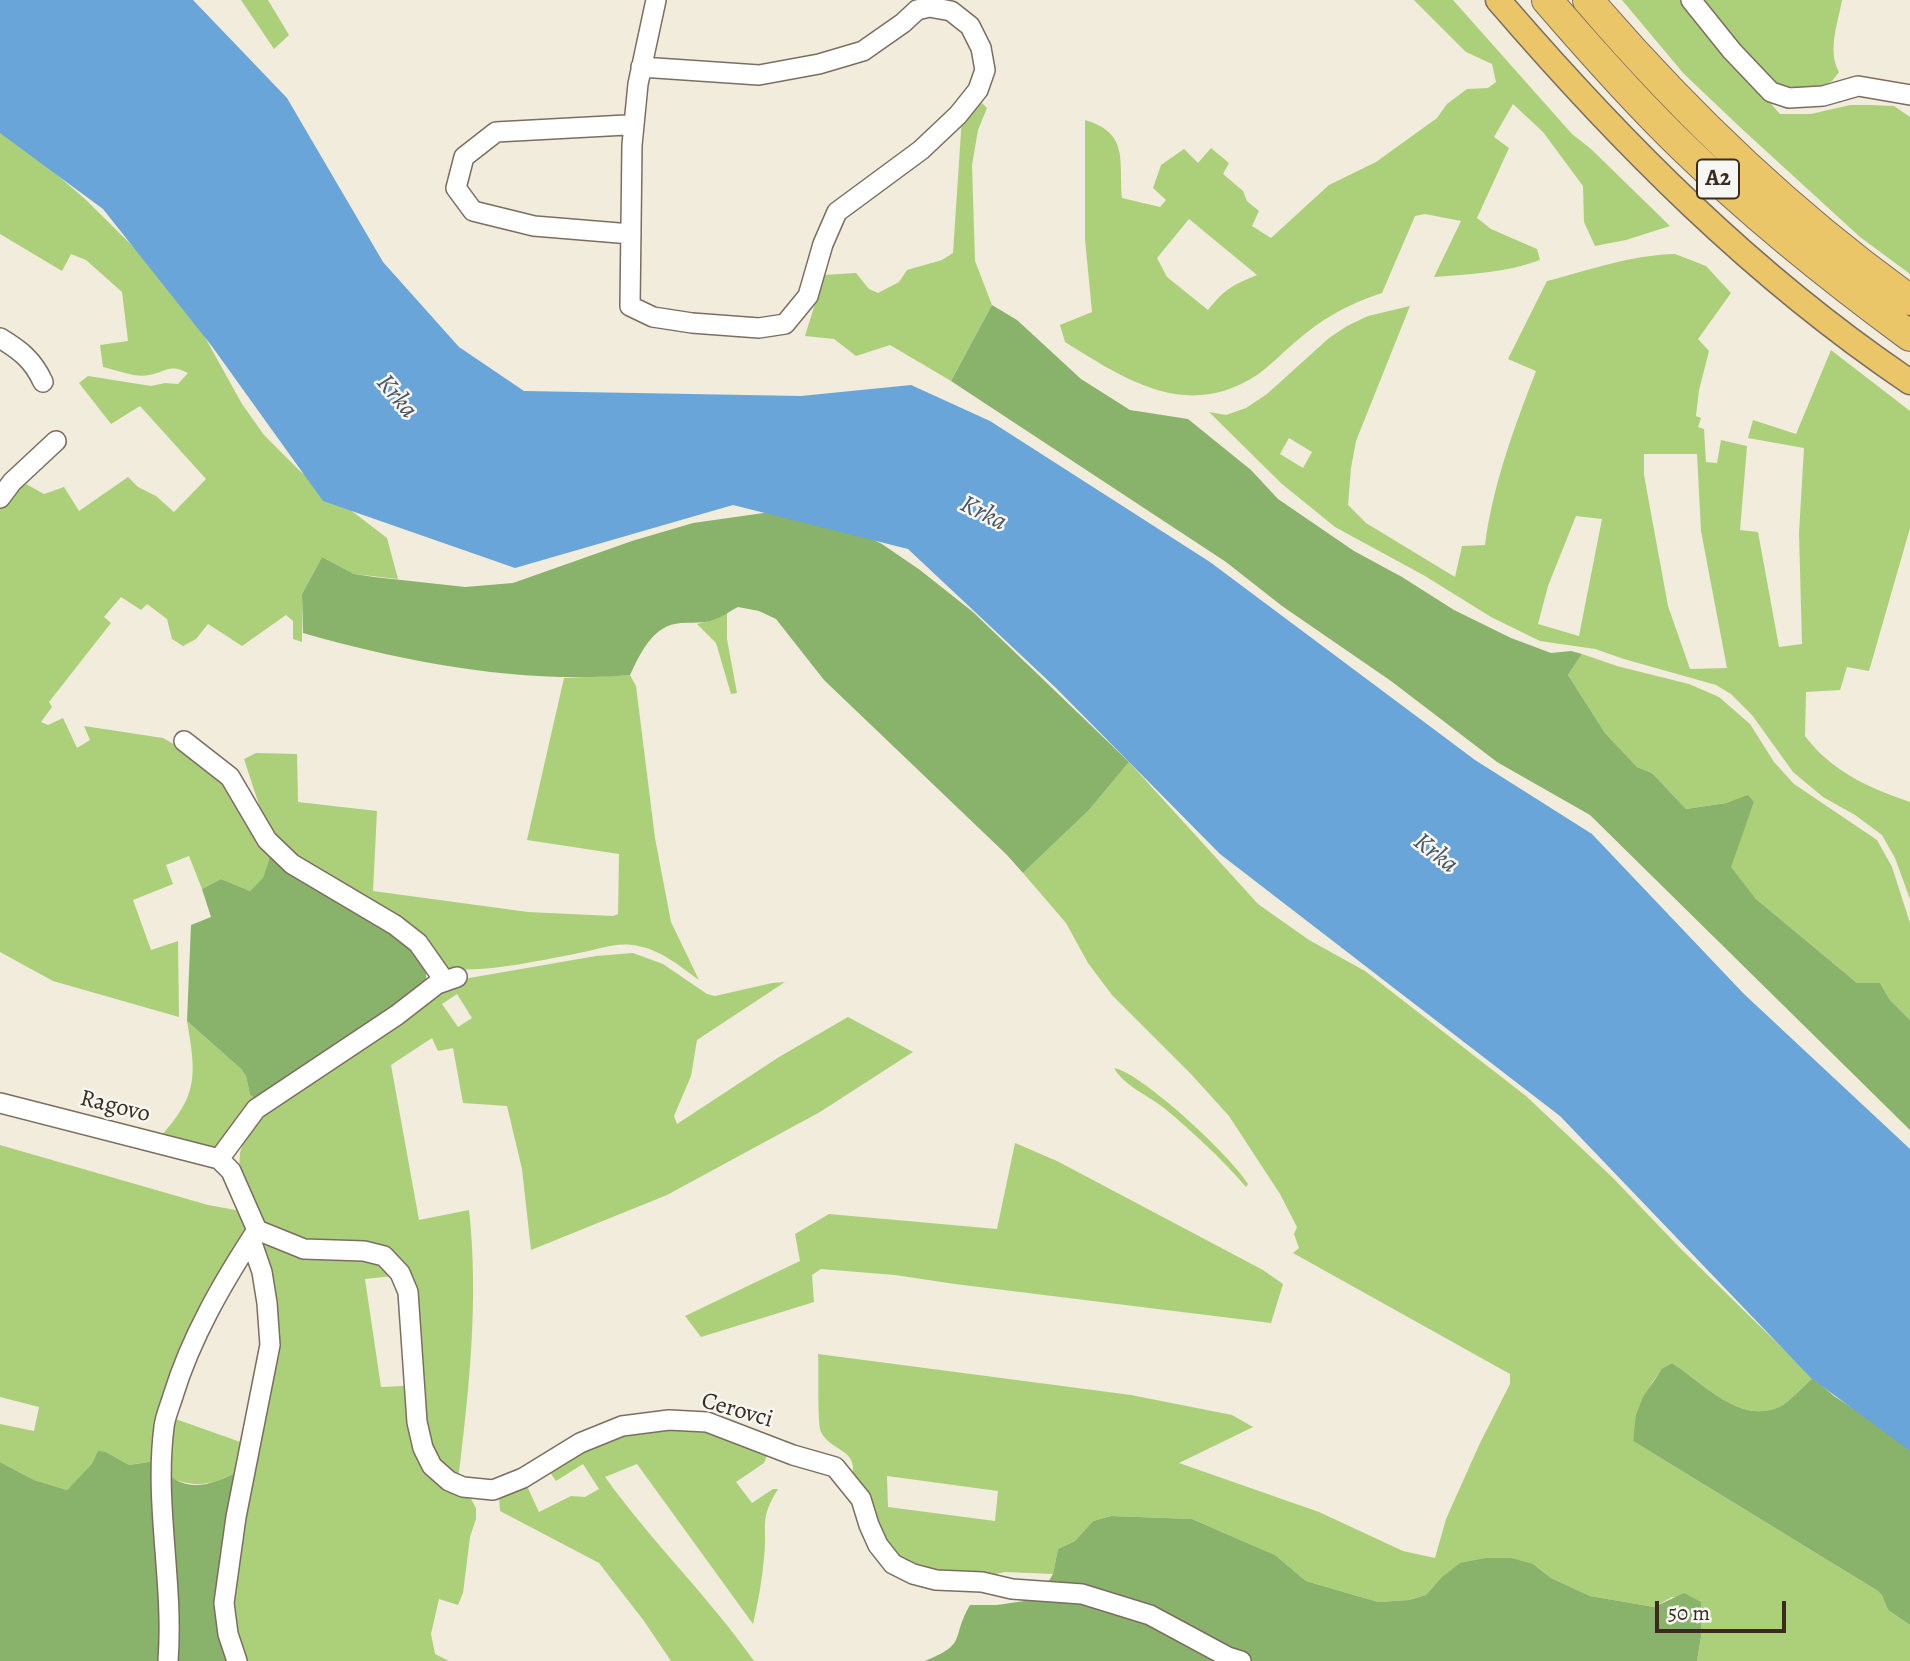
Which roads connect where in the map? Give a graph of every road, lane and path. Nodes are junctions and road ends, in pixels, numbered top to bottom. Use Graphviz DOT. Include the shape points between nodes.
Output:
graph roads {
  1 [pos="656,0"];
  2 [pos="1498,0"];
  3 [pos="1547,0"];
  4 [pos="1588,0"];
  5 [pos="1691,0"];
  6 [pos="641,67"];
  7 [pos="1910,94"];
  8 [pos="626,125"];
  9 [pos="631,234"];
  10 [pos="1910,300"];
  11 [pos="1910,336"];
  12 [pos="0,338"];
  13 [pos="43,382"];
  14 [pos="1910,382"];
  15 [pos="56,441"];
  16 [pos="0,498"];
  17 [pos="184,741"];
  18 [pos="0,1103"];
  19 [pos="219,1159"];
  20 [pos="254,1235"];
  21 [pos="168,1661"];
  22 [pos="237,1661"];
  23 [pos="1241,1661"];
  1 -- 6 [label="street"];
  2 -- 14 [label="main road" via="1610,125 1724,236"];
  3 -- 11 [label="highway, A2" via="1618,81 1744,204"];
  4 -- 10 [label="highway, A2" via="1644,65 1778,196"];
  5 -- 7 [label="street" via="1771,92 1789,98 1823,96 1858,86"];
  6 -- 9 [label="street" via="632,145"];
  6 -- 9 [label="street" via="760,75 820,64 863,51 917,10 929,7 951,11 970,26 985,70 978,90 930,142 837,212 808,296 785,324 759,328 692,323 653,317 630,306"];
  8 -- 9 [label="street" via="496,132 464,157 456,188 473,211 534,226"];
  12 -- 13 [label="street" via="22,351"];
  15 -- 16 [label="street"];
  17 -- 19 [label="street" via="230,777 267,840 292,864 395,925 450,979 256,1109"];
  18 -- 19 [label="street, Ragovo"];
  19 -- 20 [label="street" via="231,1171"];
  20 -- 21 [label="street" via="205,1317 164,1425"];
  20 -- 22 [label="street" via="270,1345 224,1603"];
  20 -- 23 [label="street, Cerovci" via="304,1250 374,1253 384,1256 400,1273 408,1292 422,1448 432,1466 463,1488 493,1490 622,1426 669,1420 707,1422 835,1467 861,1499 878,1545 894,1564 913,1574 1082,1594 1150,1615"];
}
